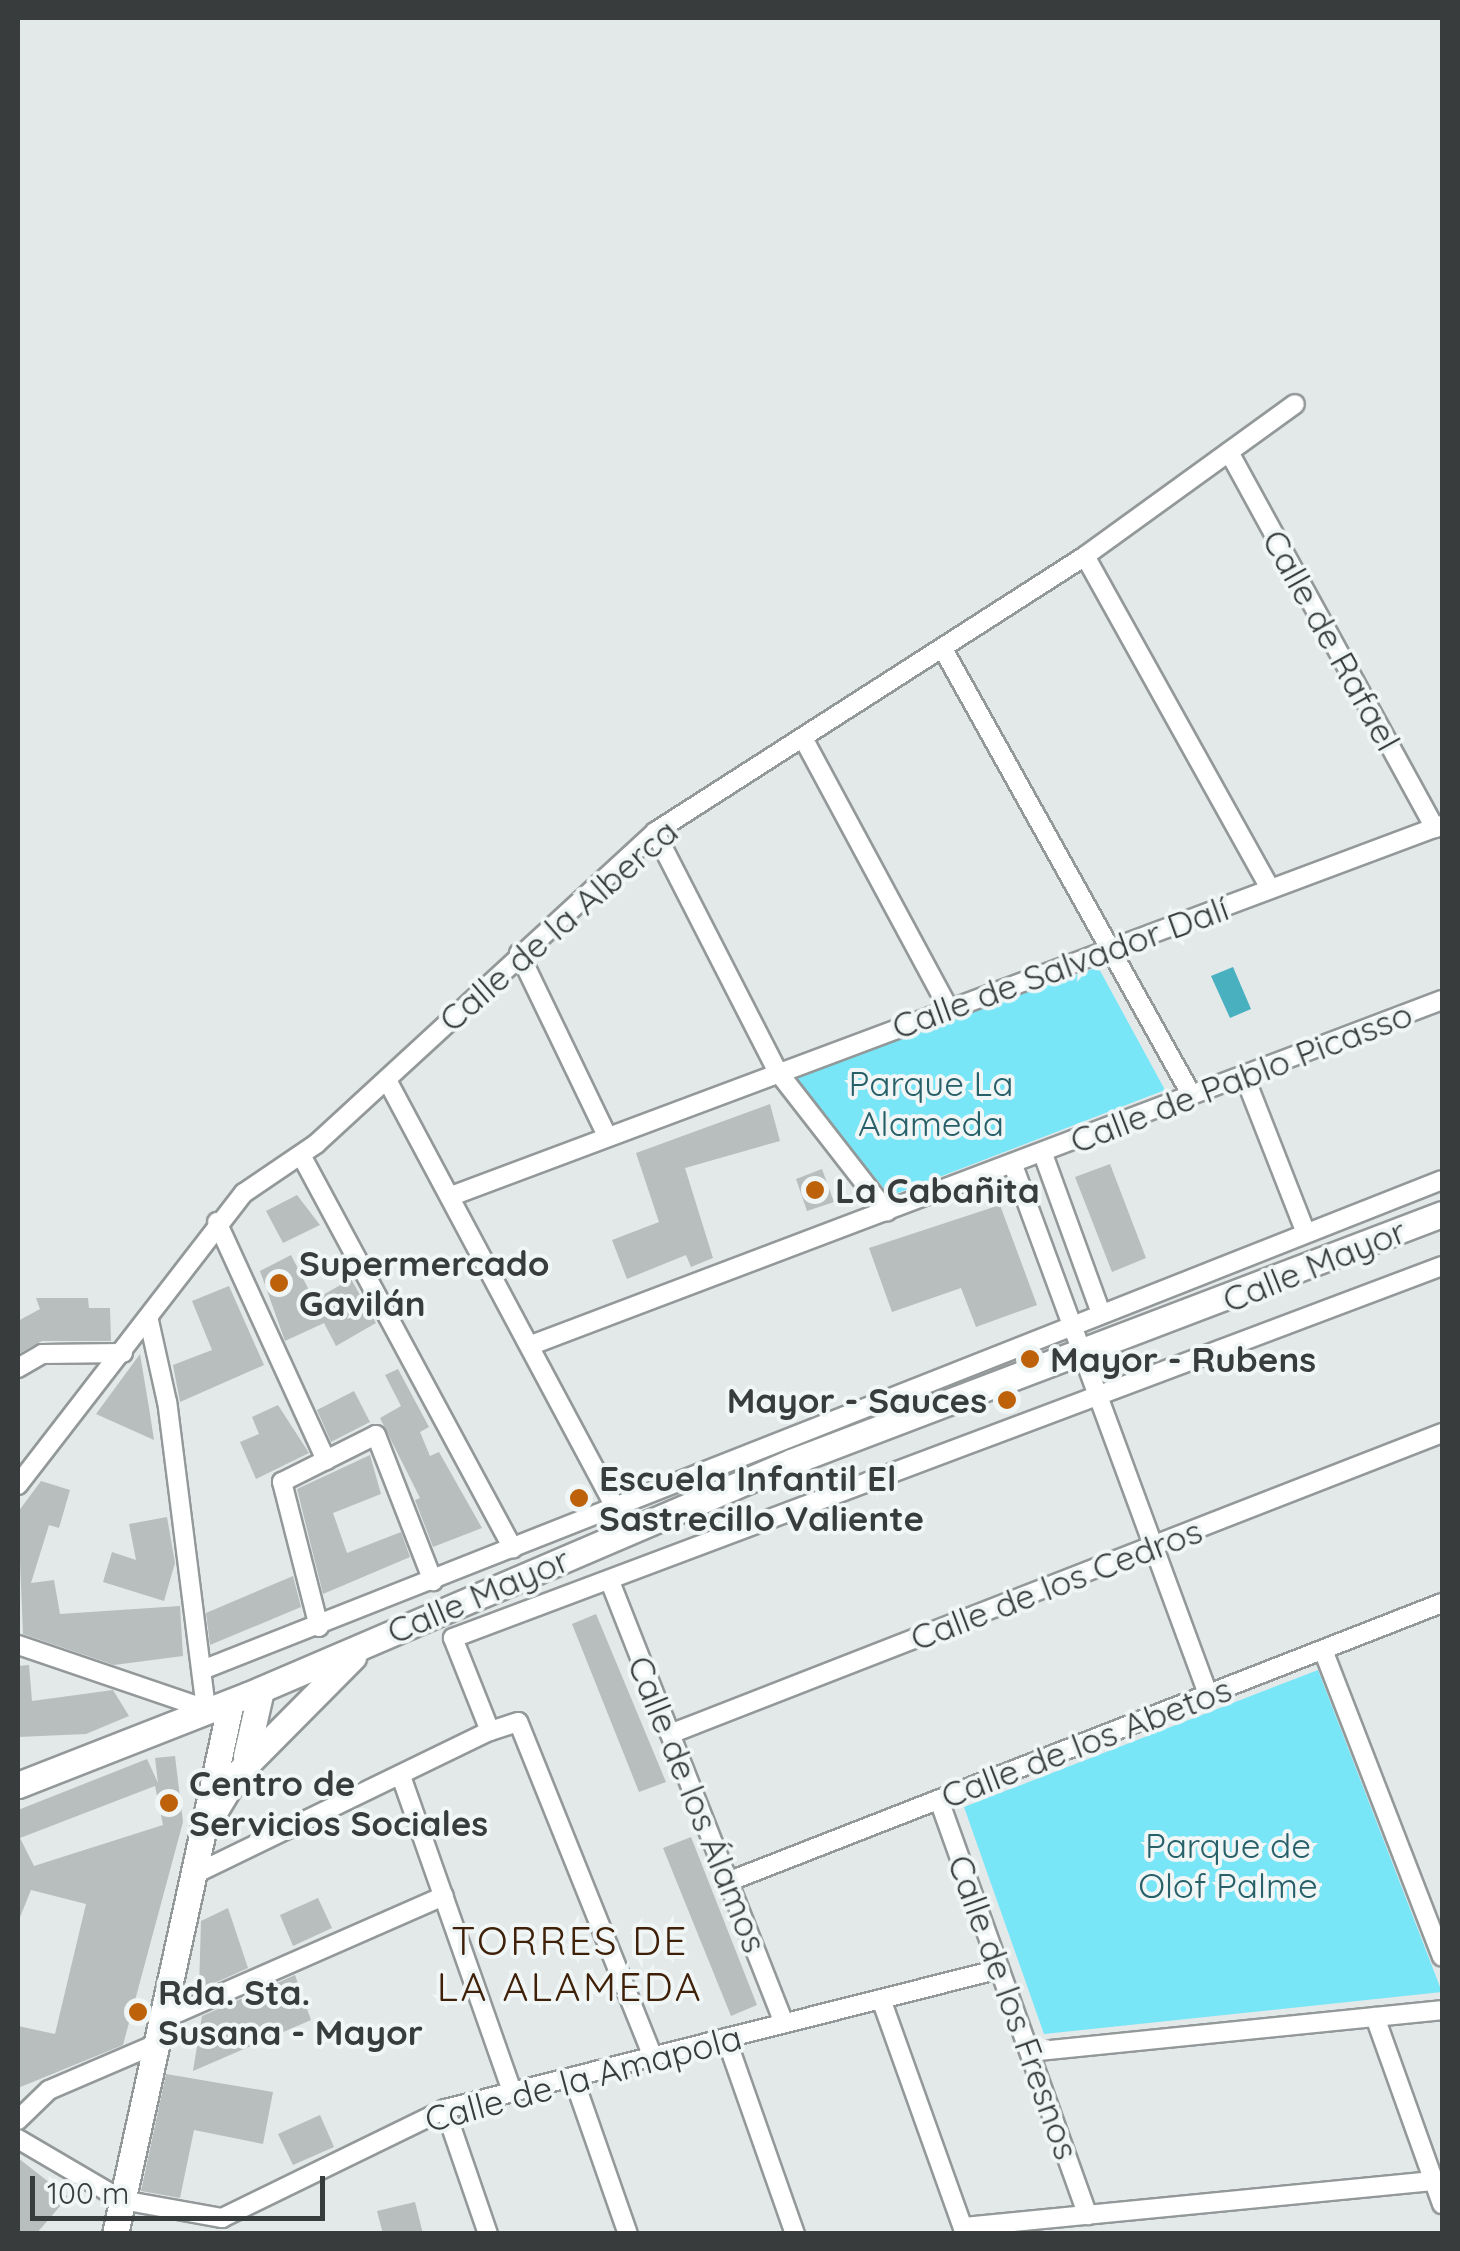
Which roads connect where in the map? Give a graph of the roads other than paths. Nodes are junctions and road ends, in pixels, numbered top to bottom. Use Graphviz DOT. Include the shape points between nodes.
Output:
graph roads {
  1 [pos="1295,404"];
  2 [pos="1229,452"];
  3 [pos="1085,556"];
  4 [pos="943,649"];
  5 [pos="802,738"];
  6 [pos="1438,826"];
  7 [pos="655,832"];
  8 [pos="1270,889"];
  9 [pos="1110,949"];
  10 [pos="519,953"];
  11 [pos="1442,1000"];
  12 [pos="948,1009"];
  13 [pos="778,1072"];
  14 [pos="1244,1074"];
  15 [pos="387,1080"];
  16 [pos="1190,1094"];
  17 [pos="607,1136"];
  18 [pos="1043,1154"];
  19 [pos="301,1156"];
  20 [pos="1013,1164"];
  21 [pos="1442,1180"];
  22 [pos="454,1196"];
  23 [pos="887,1212"];
  24 [pos="1442,1214"];
  25 [pos="218,1222"];
  26 [pos="1306,1231"];
  27 [pos="1442,1266"];
  28 [pos="1100,1311"];
  29 [pos="149,1321"];
  30 [pos="1071,1323"];
  31 [pos="534,1344"];
  32 [pos="123,1352"];
  33 [pos="1083,1355"];
  34 [pos="18,1368"];
  35 [pos="1099,1400"];
  36 [pos="1442,1433"];
  37 [pos="326,1460"];
  38 [pos="18,1485"];
  39 [pos="616,1508"];
  40 [pos="1153,1546"];
  41 [pos="514,1548"];
  42 [pos="433,1581"];
  43 [pos="611,1584"];
  44 [pos="1442,1603"];
  45 [pos="319,1627"];
  46 [pos="368,1642"];
  47 [pos="18,1646"];
  48 [pos="1323,1650"];
  49 [pos="202,1670"];
  50 [pos="262,1690"];
  51 [pos="1208,1694"];
  52 [pos="231,1702"];
  53 [pos="194,1713"];
  54 [pos="490,1731"];
  55 [pos="670,1734"];
  56 [pos="237,1774"];
  57 [pos="402,1776"];
  58 [pos="18,1785"];
  59 [pos="210,1794"];
  60 [pos="939,1800"];
  61 [pos="206,1826"];
  62 [pos="194,1874"];
  63 [pos="730,1882"];
  64 [pos="444,1896"];
  65 [pos="1442,1957"];
  66 [pos="1000,1970"];
  67 [pos="881,1999"];
  68 [pos="1442,2010"];
  69 [pos="1375,2017"];
  70 [pos="784,2024"];
  71 [pos="157,2033"];
  72 [pos="726,2038"];
  73 [pos="1030,2052"];
  74 [pos="652,2057"];
  75 [pos="573,2077"];
  76 [pos="512,2092"];
  77 [pos="445,2109"];
  78 [pos="18,2120"];
  79 [pos="18,2139"];
  80 [pos="1438,2181"];
  81 [pos="122,2200"];
  82 [pos="1442,2204"];
  83 [pos="1088,2215"];
  84 [pos="964,2230"];
  85 [pos="115,2234"];
  86 [pos="488,2234"];
  87 [pos="628,2234"];
  88 [pos="794,2234"];
  1 -- 2 [label="street, Calle de la Alberca"];
  2 -- 3 [label="street, Calle de la Alberca"];
  2 -- 6 [label="street, Calle de Rafael"];
  3 -- 4 [label="street, Calle de la Alberca"];
  3 -- 8 [label="street"];
  4 -- 5 [label="street, Calle de la Alberca"];
  4 -- 9 [label="street"];
  5 -- 7 [label="street, Calle de la Alberca"];
  5 -- 12 [label="street"];
  6 -- 8 [label="street, Calle de Salvador Dalí"];
  7 -- 10 [label="street, Calle de la Alberca"];
  7 -- 13 [label="street"];
  8 -- 9 [label="street, Calle de Salvador Dalí"];
  9 -- 12 [label="street, Calle de Salvador Dalí"];
  9 -- 16 [label="street"];
  10 -- 15 [label="street, Calle de la Alberca"];
  10 -- 17 [label="street"];
  11 -- 14 [label="street, Calle de Pablo Picasso"];
  12 -- 13 [label="street, Calle de Salvador Dalí"];
  13 -- 17 [label="street, Calle de Salvador Dalí"];
  13 -- 23 [label="street"];
  14 -- 16 [label="street, Calle de Pablo Picasso"];
  14 -- 26 [label="street"];
  15 -- 19 [label="street, Calle de la Alberca"];
  15 -- 22 [label="street"];
  16 -- 18 [label="street, Calle de Pablo Picasso"];
  17 -- 22 [label="street, Calle de Salvador Dalí"];
  18 -- 20 [label="street, Calle de Pablo Picasso"];
  18 -- 28 [label="street"];
  19 -- 25 [label="street, Calle de la Alberca"];
  19 -- 41 [label="street"];
  20 -- 23 [label="street, Calle de Pablo Picasso"];
  20 -- 30 [label="street"];
  21 -- 26 [label="street, Calle Mayor"];
  22 -- 31 [label="street"];
  23 -- 31 [label="street, Calle de Pablo Picasso"];
  24 -- 33 [label="street, Calle Mayor"];
  25 -- 29 [label="street, Calle de la Alberca"];
  25 -- 37 [label="street"];
  26 -- 28 [label="street, Calle Mayor"];
  27 -- 35 [label="street, Calle Mayor"];
  28 -- 30 [label="street, Calle Mayor"];
  29 -- 32 [label="street, Calle de la Alberca"];
  29 -- 49 [label="street"];
  30 -- 33 [label="street"];
  30 -- 39 [label="street, Calle Mayor"];
  31 -- 39 [label="street"];
  32 -- 34 [label="street" via="42,1354"];
  32 -- 38 [label="street, Calle de la Alberca"];
  33 -- 35 [label="street"];
  33 -- 46 [label="street, Calle Mayor" via="791,1462"];
  35 -- 40 [label="street"];
  35 -- 43 [label="street, Calle Mayor"];
  36 -- 40 [label="street, Calle de los Cedros"];
  37 -- 42 [label="street" via="376,1435"];
  37 -- 45 [label="street" via="282,1482"];
  39 -- 41 [label="street, Calle Mayor"];
  40 -- 51 [label="street"];
  40 -- 55 [label="street, Calle de los Cedros"];
  41 -- 42 [label="street, Calle Mayor"];
  42 -- 45 [label="street, Calle Mayor"];
  43 -- 54 [label="street, Calle Mayor" via="454,1638"];
  43 -- 55 [label="street, Calle de los Álamos"];
  44 -- 48 [label="street, Calle de los Abetos"];
  45 -- 49 [label="street, Calle Mayor"];
  46 -- 50 [label="street, Calle Mayor"];
  46 -- 56 [label="street"];
  47 -- 53 [label="street"];
  48 -- 51 [label="street, Calle de los Abetos"];
  48 -- 65 [label="street"];
  49 -- 53 [label="street"];
  50 -- 52 [label="street, Calle Mayor"];
  50 -- 56 [label="street" via="253,1744"];
  51 -- 60 [label="street, Calle de los Abetos"];
  52 -- 53 [label="street, Calle Mayor"];
  52 -- 59 [label="street"];
  53 -- 58 [label="street, Calle Mayor"];
  53 -- 59 [label="street" via="207,1748"];
  54 -- 57 [label="street"];
  54 -- 74 [label="street" via="518,1722"];
  55 -- 63 [label="street, Calle de los Álamos"];
  56 -- 61 [label="street"];
  57 -- 62 [label="street"];
  57 -- 64 [label="street"];
  59 -- 61 [label="street"];
  60 -- 63 [label="street, Calle de los Abetos"];
  60 -- 66 [label="street, Calle de los Fresnos"];
  61 -- 62 [label="street"];
  62 -- 71 [label="street"];
  63 -- 70 [label="street, Calle de los Álamos"];
  64 -- 71 [label="street"];
  64 -- 76 [label="street"];
  66 -- 67 [label="street, Calle de la Amapola"];
  66 -- 73 [label="street, Calle de los Fresnos"];
  67 -- 70 [label="street, Calle de la Amapola"];
  67 -- 84 [label="street"];
  68 -- 69 [label="street"];
  69 -- 73 [label="street"];
  69 -- 80 [label="street"];
  70 -- 72 [label="street, Calle de la Amapola"];
  71 -- 78 [label="street" via="49,2090"];
  71 -- 81 [label="street"];
  72 -- 74 [label="street, Calle de la Amapola"];
  72 -- 88 [label="street"];
  73 -- 83 [label="street, Calle de los Fresnos"];
  74 -- 75 [label="street, Calle de la Amapola"];
  75 -- 76 [label="street, Calle de la Amapola"];
  75 -- 87 [label="street"];
  76 -- 77 [label="street, Calle de la Amapola"];
  77 -- 81 [label="street, Calle de la Amapola" via="222,2218"];
  77 -- 86 [label="street"];
  79 -- 81 [label="street"];
  80 -- 82 [label="street"];
  80 -- 83 [label="street"];
  81 -- 85 [label="street"];
  83 -- 84 [label="street"];
}
